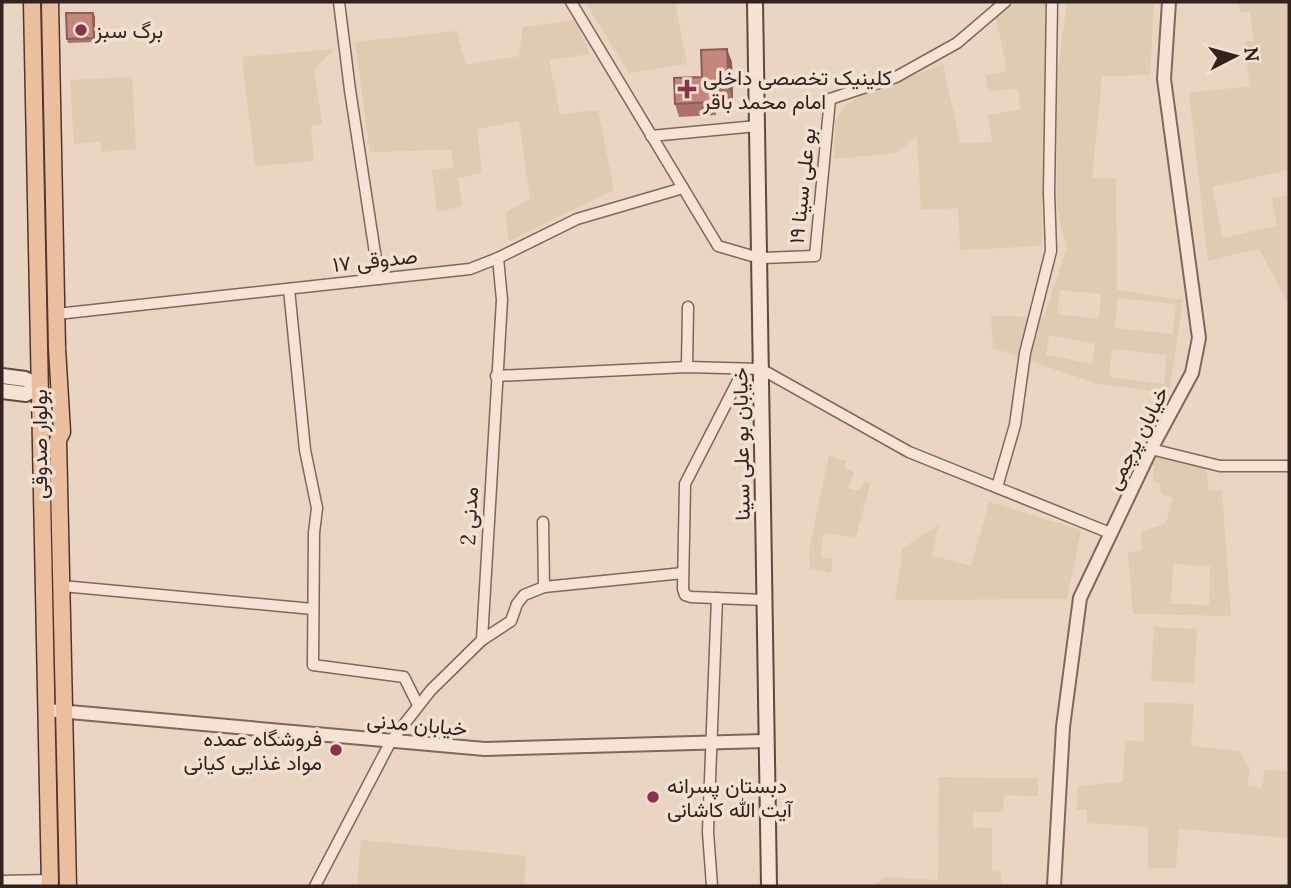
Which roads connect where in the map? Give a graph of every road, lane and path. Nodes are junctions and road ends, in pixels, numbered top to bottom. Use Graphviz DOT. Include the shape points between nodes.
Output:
graph roads {
  1 [pos="32,2"];
  2 [pos="50,2"];
  3 [pos="340,2"];
  4 [pos="571,2"];
  5 [pos="755,2"];
  6 [pos="1005,2"];
  7 [pos="1052,2"];
  8 [pos="1169,2"];
  9 [pos="757,125"];
  10 [pos="652,136"];
  11 [pos="683,188"];
  12 [pos="498,258"];
  13 [pos="759,258"];
  14 [pos="379,279"];
  15 [pos="289,289"];
  16 [pos="688,307"];
  17 [pos="57,314"];
  18 [pos="57,348"];
  19 [pos="687,367"];
  20 [pos="744,369"];
  21 [pos="761,369"];
  22 [pos="2,376"];
  23 [pos="496,376"];
  24 [pos="33,390"];
  25 [pos="2,391"];
  26 [pos="58,439"];
  27 [pos="1151,449"];
  28 [pos="1289,466"];
  29 [pos="997,487"];
  30 [pos="543,522"];
  31 [pos="1110,533"];
  32 [pos="683,573"];
  33 [pos="62,586"];
  34 [pos="544,587"];
  35 [pos="717,598"];
  36 [pos="765,600"];
  37 [pos="313,609"];
  38 [pos="482,640"];
  39 [pos="46,653"];
  40 [pos="64,653"];
  41 [pos="46,702"];
  42 [pos="64,702"];
  43 [pos="418,705"];
  44 [pos="391,741"];
  45 [pos="767,741"];
  46 [pos="711,743"];
  47 [pos="2,881"];
  48 [pos="50,883"];
  49 [pos="68,886"];
  50 [pos="315,886"];
  51 [pos="712,886"];
  52 [pos="769,886"];
  53 [pos="1054,886"];
  1 -- 24 [label="main road, بولوار صدوقی"];
  2 -- 17 [label="main road, بولوار صدوقی"];
  3 -- 14 [label="street"];
  4 -- 10 [label="street"];
  5 -- 9 [label="main road, خیابان بو علی سینا"];
  6 -- 13 [label="street, بو علی سینا ۱۹" via="957,43 896,77 830,99 816,256"];
  7 -- 29 [label="street" via="1051,251 1025,353 1015,425"];
  8 -- 27 [label="street, خیابان پرچمی" via="1164,79 1199,338 1192,373"];
  9 -- 10 [label="street"];
  9 -- 13 [label="main road, خیابان بو علی سینا"];
  10 -- 11 [label="street"];
  11 -- 12 [label="street, صدوقی ۱۷" via="577,219"];
  11 -- 13 [label="street" via="718,246"];
  12 -- 14 [label="street, صدوقی ۱۷" via="470,269"];
  12 -- 23 [label="street, مدنی 2" via="502,300"];
  13 -- 21 [label="main road, خیابان بو علی سینا"];
  14 -- 15 [label="street, صدوقی ۱۷"];
  15 -- 17 [label="street, صدوقی ۱۷"];
  15 -- 37 [label="street" via="305,450 317,508"];
  16 -- 19 [label="street"];
  17 -- 18 [label="main road, بولوار صدوقی"];
  18 -- 24 [label="main road" via="53,363"];
  18 -- 26 [label="main road, بولوار صدوقی" via="62,432"];
  19 -- 20 [label="street"];
  19 -- 23 [label="street"];
  20 -- 21 [label="street"];
  20 -- 32 [label="street" via="685,484"];
  21 -- 29 [label="street" via="909,452"];
  21 -- 36 [label="main road, خیابان بو علی سینا"];
  22 -- 24 [label="main road" via="25,379"];
  23 -- 38 [label="street, مدنی 2"];
  24 -- 25 [label="main road"];
  24 -- 26 [label="main road" via="54,403"];
  24 -- 39 [label="main road, بولوار صدوقی" via="41,412"];
  26 -- 33 [label="main road, بولوار صدوقی"];
  27 -- 28 [label="street" via="1220,466"];
  27 -- 31 [label="street, خیابان پرچمی"];
  29 -- 31 [label="street"];
  30 -- 34 [label="street"];
  31 -- 53 [label="street, خیابان پرچمی" via="1080,598 1063,727"];
  32 -- 34 [label="street"];
  32 -- 35 [label="street" via="685,595"];
  33 -- 37 [label="street"];
  33 -- 40 [label="main road, بولوار صدوقی"];
  34 -- 38 [label="street" via="524,595 511,621"];
  35 -- 36 [label="street"];
  35 -- 46 [label="street"];
  36 -- 45 [label="main road, خیابان بو علی سینا"];
  37 -- 43 [label="street" via="313,665 404,677"];
  38 -- 43 [label="street"];
  39 -- 40 [label="main road"];
  39 -- 41 [label="main road, بولوار صدوقی"];
  40 -- 42 [label="main road, بولوار صدوقی"];
  41 -- 42 [label="street, خیابان مدنی"];
  41 -- 48 [label="main road, بولوار صدوقی"];
  42 -- 44 [label="street, خیابان مدنی"];
  42 -- 49 [label="main road, بولوار صدوقی"];
  43 -- 44 [label="street"];
  44 -- 46 [label="street, خیابان مدنی" via="485,749"];
  44 -- 50 [label="street"];
  45 -- 46 [label="street, خیابان مدنی"];
  45 -- 52 [label="main road, خیابان بو علی سینا"];
  46 -- 51 [label="street" via="708,832"];
  47 -- 48 [label="street"];
}
